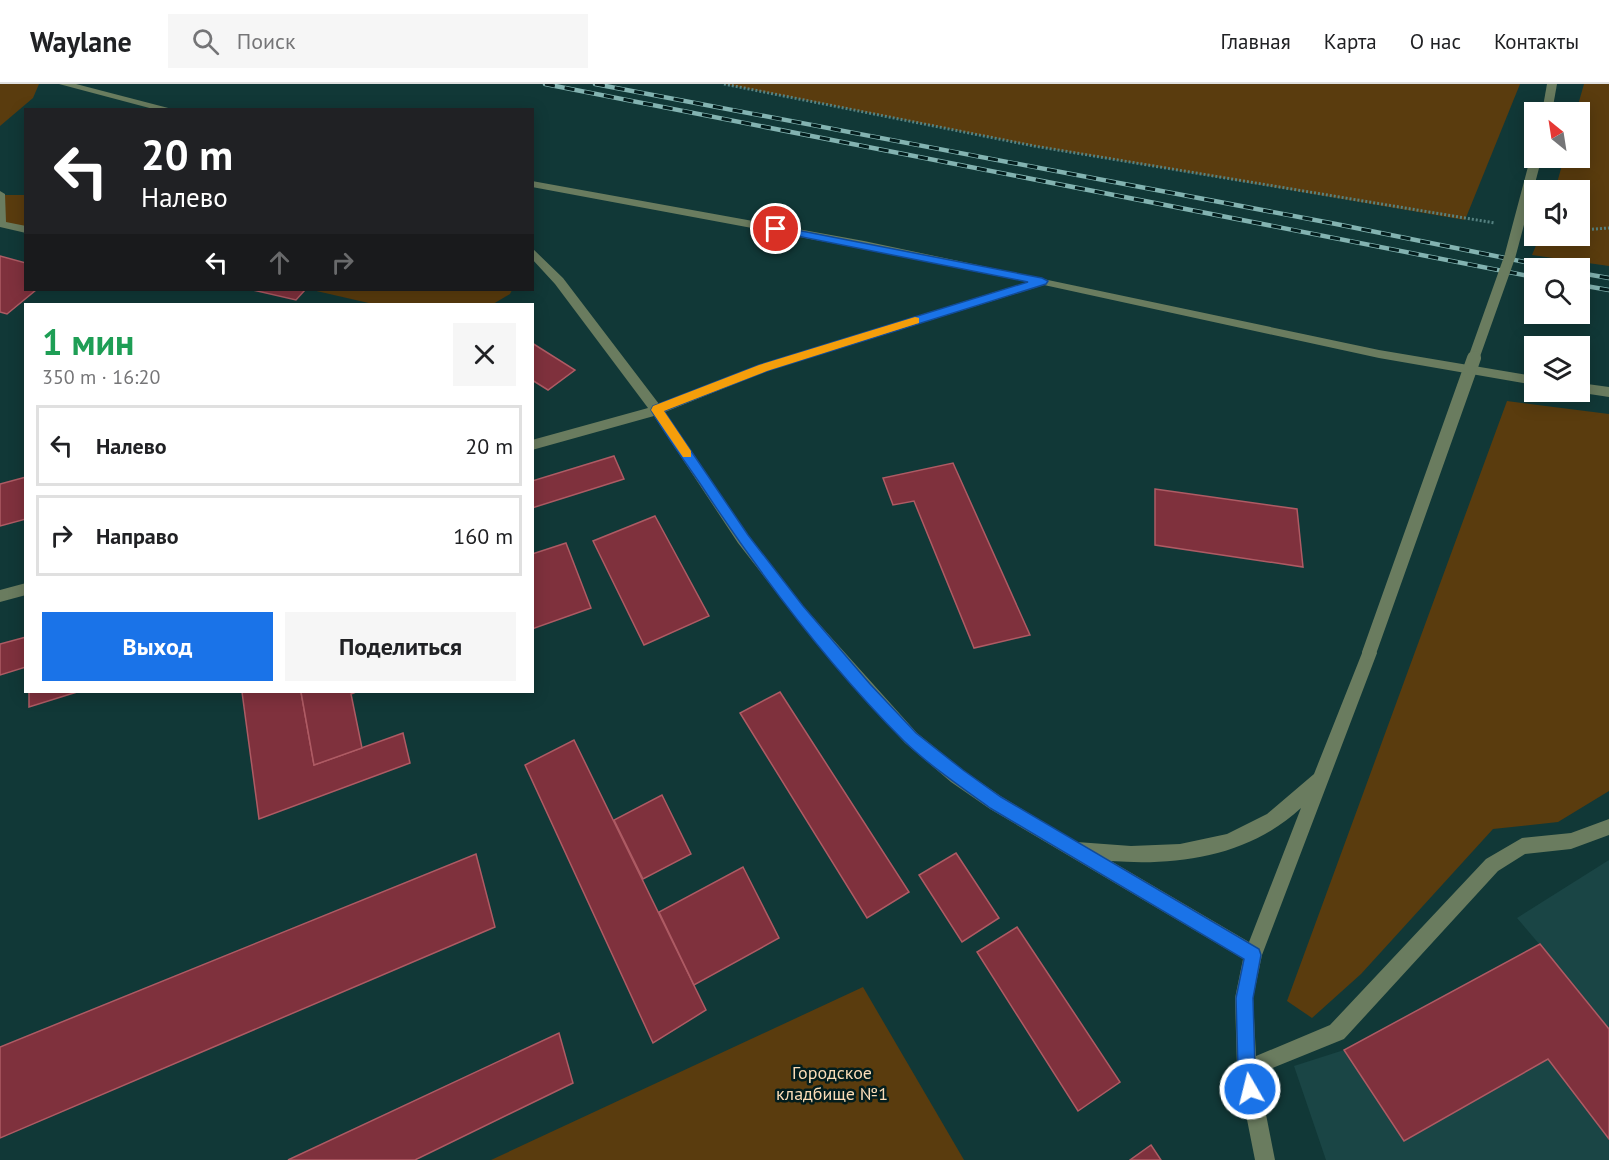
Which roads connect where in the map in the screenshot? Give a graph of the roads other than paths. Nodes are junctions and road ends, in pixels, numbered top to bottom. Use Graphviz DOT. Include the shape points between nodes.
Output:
graph roads {
  1 [pos="64,84"];
  2 [pos="1552,84"];
  3 [pos="1549,102"];
  4 [pos="163,108"];
  5 [pos="1533,168"];
  6 [pos="534,184"];
  7 [pos="0,194"];
  8 [pos="24,230"];
  9 [pos="534,254"];
  10 [pos="1042,281"];
  11 [pos="1524,378"];
  12 [pos="1590,389"];
  13 [pos="1609,392"];
  14 [pos="657,410"];
  15 [pos="534,444"];
  16 [pos="24,590"];
  17 [pos="0,596"];
  18 [pos="1322,778"];
  19 [pos="1609,827"];
  20 [pos="1072,848"];
  21 [pos="1253,955"];
  22 [pos="1247,1069"];
  23 [pos="1265,1160"];
  1 -- 4 [label="street"];
  2 -- 3 [label="street"];
  5 -- 18 [label="street, bridge" via="1510,256"];
  6 -- 10 [label="street"];
  7 -- 8 [label="street" via="1,224"];
  9 -- 14 [label="street"];
  10 -- 11 [label="street" via="1379,354"];
  10 -- 14 [label="street" via="763,368"];
  12 -- 13 [label="street"];
  14 -- 15 [label="street"];
  14 -- 20 [label="street" via="743,538 798,610 903,730 957,776"];
  16 -- 17 [label="street"];
  18 -- 20 [label="street" via="1274,819 1207,849 1164,856"];
  18 -- 21 [label="street"];
  19 -- 22 [label="street" via="1571,841 1522,846 1492,865 1337,1032"];
  20 -- 21 [label="street"];
  21 -- 22 [label="street" via="1244,998"];
  22 -- 23 [label="street"];
}
